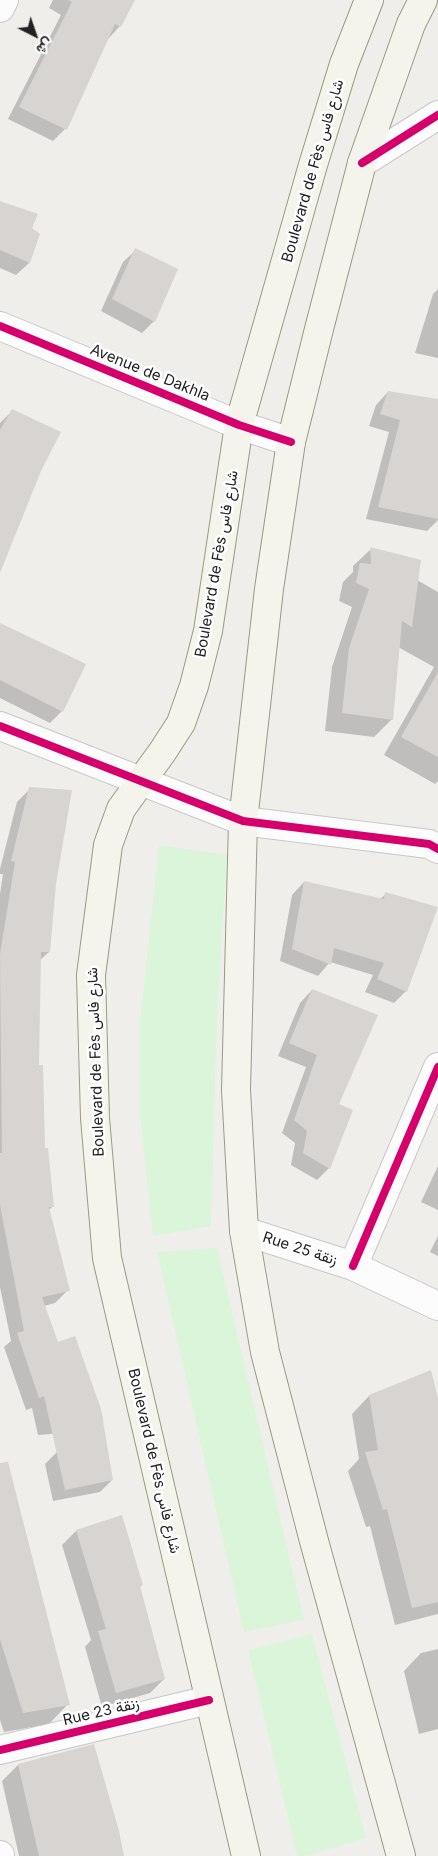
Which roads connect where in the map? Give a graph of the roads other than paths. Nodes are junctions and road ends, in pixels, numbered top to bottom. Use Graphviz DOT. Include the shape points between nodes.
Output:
graph roads {
  1 [pos="4,0"];
  2 [pos="369,0"];
  3 [pos="422,0"];
  4 [pos="0,8"];
  5 [pos="438,116"];
  6 [pos="362,163"];
  7 [pos="0,326"];
  8 [pos="239,425"];
  9 [pos="291,442"];
  10 [pos="0,726"];
  11 [pos="140,781"];
  12 [pos="243,820"];
  13 [pos="435,840"];
  14 [pos="438,1067"];
  15 [pos="244,1231"];
  16 [pos="353,1266"];
  17 [pos="438,1306"];
  18 [pos="209,1700"];
  19 [pos="0,1750"];
  20 [pos="245,1856"];
  21 [pos="401,1856"];
  1 -- 4 [label="street"];
  2 -- 8 [label="main road, Boulevard de Fès شارع فاس" via="344,64 315,156"];
  3 -- 6 [label="main road"];
  5 -- 6 [label="street"];
  6 -- 9 [label="main road"];
  7 -- 8 [label="street, Avenue de Dakhla"];
  8 -- 9 [label="street, Avenue de Dakhla"];
  8 -- 11 [label="main road, Boulevard de Fès شارع فاس" via="208,631 194,686 181,723"];
  9 -- 12 [label="main road" via="269,589"];
  10 -- 11 [label="street"];
  11 -- 12 [label="street"];
  11 -- 18 [label="main road, Boulevard de Fès شارع فاس" via="121,809 108,845 102,887 91,975 95,1118 107,1258"];
  12 -- 13 [label="street"];
  12 -- 15 [label="main road" via="236,1090"];
  14 -- 16 [label="street"];
  15 -- 16 [label="street, Rue 25 زنقة"];
  15 -- 21 [label="main road" via="270,1371"];
  16 -- 17 [label="street, Rue 25 زنقة"];
  18 -- 19 [label="street, Rue 23 زنقة"];
  18 -- 20 [label="main road, Boulevard de Fès شارع فاس"];
}
